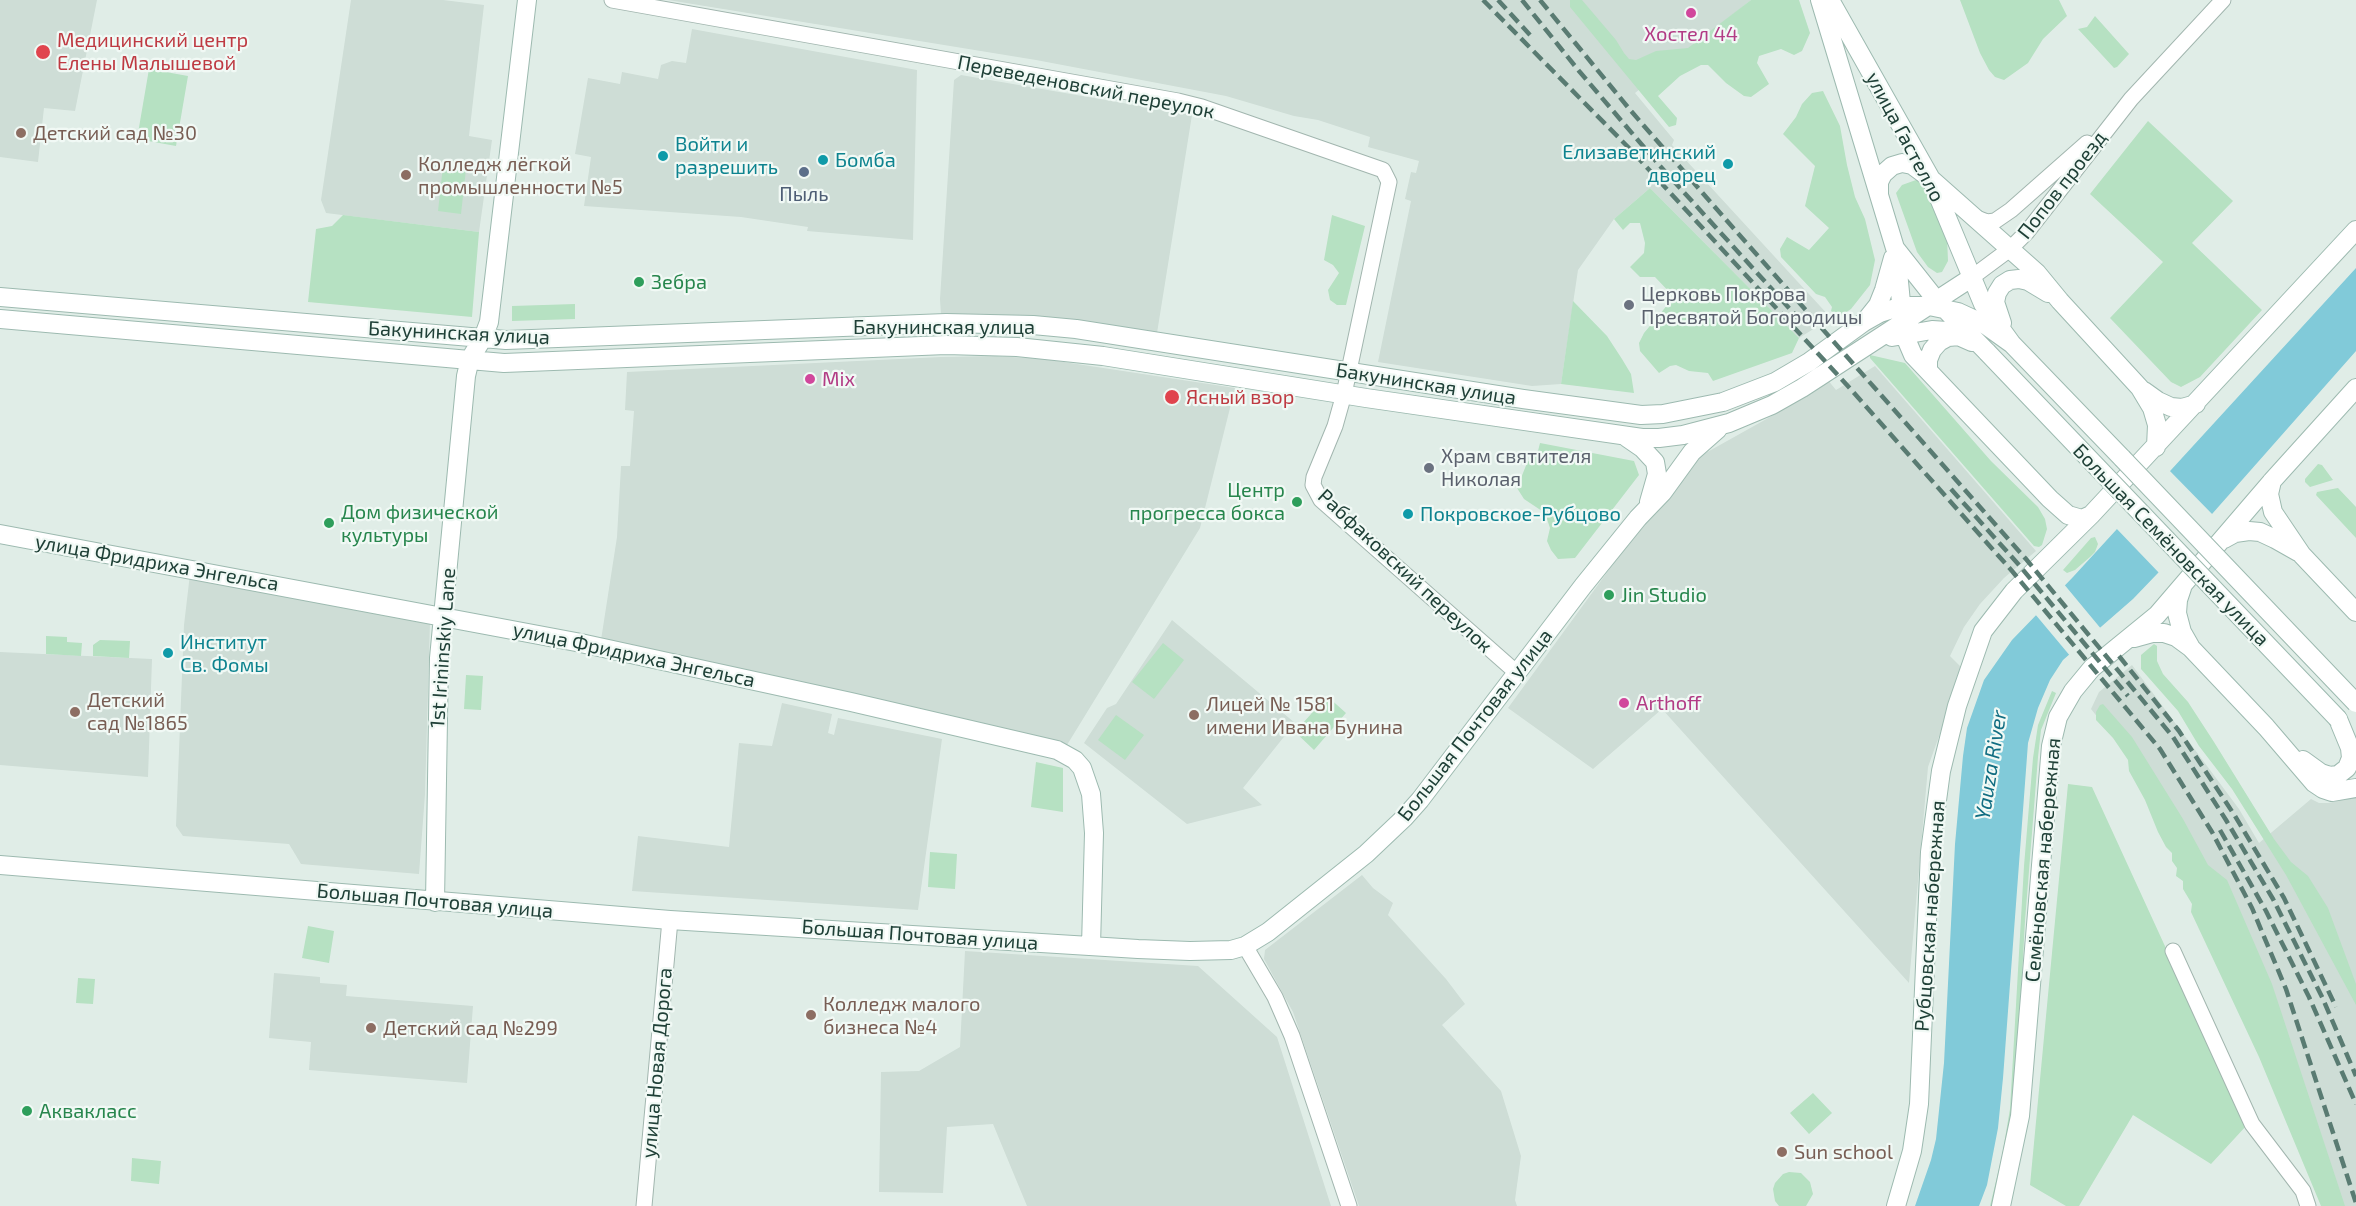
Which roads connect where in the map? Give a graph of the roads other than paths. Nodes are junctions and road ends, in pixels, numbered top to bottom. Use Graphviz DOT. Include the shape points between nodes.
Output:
graph roads {
  1 [pos="527,0"];
  2 [pos="612,0"];
  3 [pos="1820,0"];
  4 [pos="1830,0"];
  5 [pos="2223,0"];
  6 [pos="2112,121"];
  7 [pos="1931,179"];
  8 [pos="1879,194"];
  9 [pos="1974,217"];
  10 [pos="2356,230"];
  11 [pos="1957,243"];
  12 [pos="1895,248"];
  13 [pos="2010,249"];
  14 [pos="1971,278"];
  15 [pos="0,297"];
  16 [pos="2060,301"];
  17 [pos="1937,305"];
  18 [pos="0,319"];
  19 [pos="1903,320"];
  20 [pos="1864,322"];
  21 [pos="1960,336"];
  22 [pos="483,338"];
  23 [pos="2012,344"];
  24 [pos="1865,346"];
  25 [pos="1987,352"];
  26 [pos="1913,355"];
  27 [pos="470,359"];
  28 [pos="1928,371"];
  29 [pos="1347,372"];
  30 [pos="2140,388"];
  31 [pos="2356,388"];
  32 [pos="1344,394"];
  33 [pos="1723,402"];
  34 [pos="2196,404"];
  35 [pos="1729,423"];
  36 [pos="1622,434"];
  37 [pos="1683,435"];
  38 [pos="2156,447"];
  39 [pos="2272,481"];
  40 [pos="2050,499"];
  41 [pos="1646,509"];
  42 [pos="2091,515"];
  43 [pos="0,534"];
  44 [pos="2221,541"];
  45 [pos="2302,555"];
  46 [pos="2050,556"];
  47 [pos="2183,585"];
  48 [pos="2356,612"];
  49 [pos="443,616"];
  50 [pos="2132,638"];
  51 [pos="2191,648"];
  52 [pos="1517,673"];
  53 [pos="2356,703"];
  54 [pos="2346,730"];
  55 [pos="2285,746"];
  56 [pos="2356,788"];
  57 [pos="0,865"];
  58 [pos="435,902"];
  59 [pos="670,920"];
  60 [pos="1245,945"];
  61 [pos="1091,946"];
  62 [pos="2173,951"];
  63 [pos="644,1206"];
  64 [pos="1349,1206"];
  65 [pos="1896,1206"];
  66 [pos="2001,1206"];
  67 [pos="2308,1206"];
  1 -- 22 [label="main road" via="489,322"];
  2 -- 29 [label="street, Переведеновский переулок" via="1178,101 1383,170 1389,182"];
  3 -- 8 [label="main road, улица Гастелло"];
  4 -- 7 [label="main road, улица Гастелло"];
  5 -- 6 [label="street, Попов проезд"];
  6 -- 9 [label="street, Попов проезд" via="2008,213 1987,222"];
  6 -- 13 [label="street, Попов проезд"];
  7 -- 8 [label="main road" via="1912,165 1902,163 1883,174"];
  7 -- 9 [label="main road"];
  7 -- 11 [label="main road, улица Гастелло"];
  8 -- 12 [label="main road, улица Гастелло"];
  9 -- 13 [label="main road"];
  10 -- 34 [label="main road, Рубцовская набережная"];
  11 -- 14 [label="main road, улица Гастелло"];
  11 -- 17 [label="main road" via="1956,274"];
  12 -- 17 [label="main road, улица Гастелло"];
  12 -- 19 [label="main road"];
  12 -- 20 [label="main road" via="1878,305"];
  13 -- 14 [label="street, Попов проезд"];
  13 -- 16 [label="main road"];
  14 -- 17 [label="main road"];
  14 -- 23 [label="main road, улица Гастелло" via="1983,304"];
  15 -- 22 [label="main road, Бакунинская улица"];
  16 -- 23 [label="main road" via="2019,279 2002,285 1995,302"];
  16 -- 30 [label="main road"];
  17 -- 19 [label="main road, Бакунинская улица"];
  17 -- 23 [label="main road, Бакунинская улица" via="1984,324"];
  17 -- 25 [label="main road, улица Гастелло"];
  18 -- 27 [label="main road, Бакунинская улица"];
  19 -- 20 [label="main road, Бакунинская улица" via="1880,313"];
  19 -- 21 [label="main road, Бакунинская улица"];
  19 -- 24 [label="main road, Бакунинская улица"];
  19 -- 26 [label="main road"];
  20 -- 33 [label="main road, Бакунинская улица" via="1794,372"];
  21 -- 25 [label="main road, Бакунинская улица"];
  21 -- 28 [label="main road" via="1939,342 1928,360"];
  22 -- 27 [label="main road"];
  22 -- 29 [label="main road, Бакунинская улица" via="991,323 1076,329"];
  23 -- 53 [label="main road, Большая Семёновская улица, bridge"];
  24 -- 26 [label="main road" via="1892,346"];
  24 -- 35 [label="main road, Бакунинская улица" via="1772,405"];
  25 -- 54 [label="main road, Большая Семёновская улица, bridge"];
  26 -- 28 [label="main road"];
  27 -- 32 [label="main road, Бакунинская улица" via="504,363 946,345 1017,347 1103,356"];
  27 -- 49 [label="main road, 1st Irininskiy Lane"];
  28 -- 40 [label="main road"];
  29 -- 32 [label="street, Переведеновский переулок"];
  29 -- 33 [label="main road, Бакунинская улица" via="1641,415"];
  30 -- 34 [label="main road" via="2158,402 2172,406"];
  30 -- 38 [label="main road" via="2157,426"];
  31 -- 39 [label="main road, Семёновская набережная"];
  32 -- 36 [label="main road, Бакунинская улица"];
  32 -- 52 [label="street, Рабфаковский переулок" via="1314,477 1315,492"];
  33 -- 37 [label="main road, Большая Почтовая улица" via="1703,413"];
  34 -- 38 [label="main road, Рубцовская набережная"];
  35 -- 37 [label="main road, Бакунинская улица"];
  35 -- 41 [label="main road, Большая Почтовая улица" via="1696,447"];
  36 -- 37 [label="main road, Бакунинская улица" via="1642,438"];
  36 -- 41 [label="main road" via="1655,462 1656,483"];
  37 -- 41 [label="main road, Большая Почтовая улица" via="1666,477"];
  38 -- 42 [label="main road, Рубцовская набережная"];
  39 -- 44 [label="main road, Семёновская набережная"];
  39 -- 45 [label="main road" via="2273,512"];
  40 -- 42 [label="main road" via="2076,519"];
  40 -- 46 [label="main road" via="2062,520 2060,541"];
  41 -- 52 [label="main road, Большая Почтовая улица"];
  42 -- 46 [label="main road, Рубцовская набережная"];
  43 -- 49 [label="main road, улица Фридриха Энгельса"];
  44 -- 45 [label="main road" via="2235,533 2260,532"];
  44 -- 47 [label="main road, Семёновская набережная"];
  45 -- 48 [label="main road"];
  46 -- 65 [label="main road, Рубцовская набережная" via="2014,591 1983,631 1941,771 1930,852 1919,1104 1912,1151"];
  47 -- 50 [label="main road, Семёновская набережная"];
  47 -- 51 [label="main road" via="2177,613"];
  49 -- 58 [label="main road, 1st Irininskiy Lane"];
  49 -- 61 [label="main road, улица Фридриха Энгельса" via="851,702 1067,754 1076,760 1086,777 1094,814"];
  50 -- 51 [label="main road" via="2164,633"];
  50 -- 66 [label="main road, Семёновская набережная" via="2092,669 2058,717 2020,1116"];
  51 -- 55 [label="main road"];
  52 -- 60 [label="main road, Большая Почтовая улица" via="1420,800 1388,835 1288,917"];
  54 -- 55 [label="main road" via="2351,758 2338,775 2321,773"];
  55 -- 56 [label="main road" via="2323,789 2332,792"];
  57 -- 58 [label="main road, Большая Почтовая улица"];
  58 -- 59 [label="main road, Большая Почтовая улица"];
  59 -- 61 [label="main road, Большая Почтовая улица"];
  59 -- 63 [label="street, улица Новая Дорога"];
  60 -- 61 [label="main road, Большая Почтовая улица" via="1217,951"];
  60 -- 64 [label="street" via="1275,996 1292,1036"];
  62 -- 67 [label="street" via="2252,1124 2303,1191"];
}
